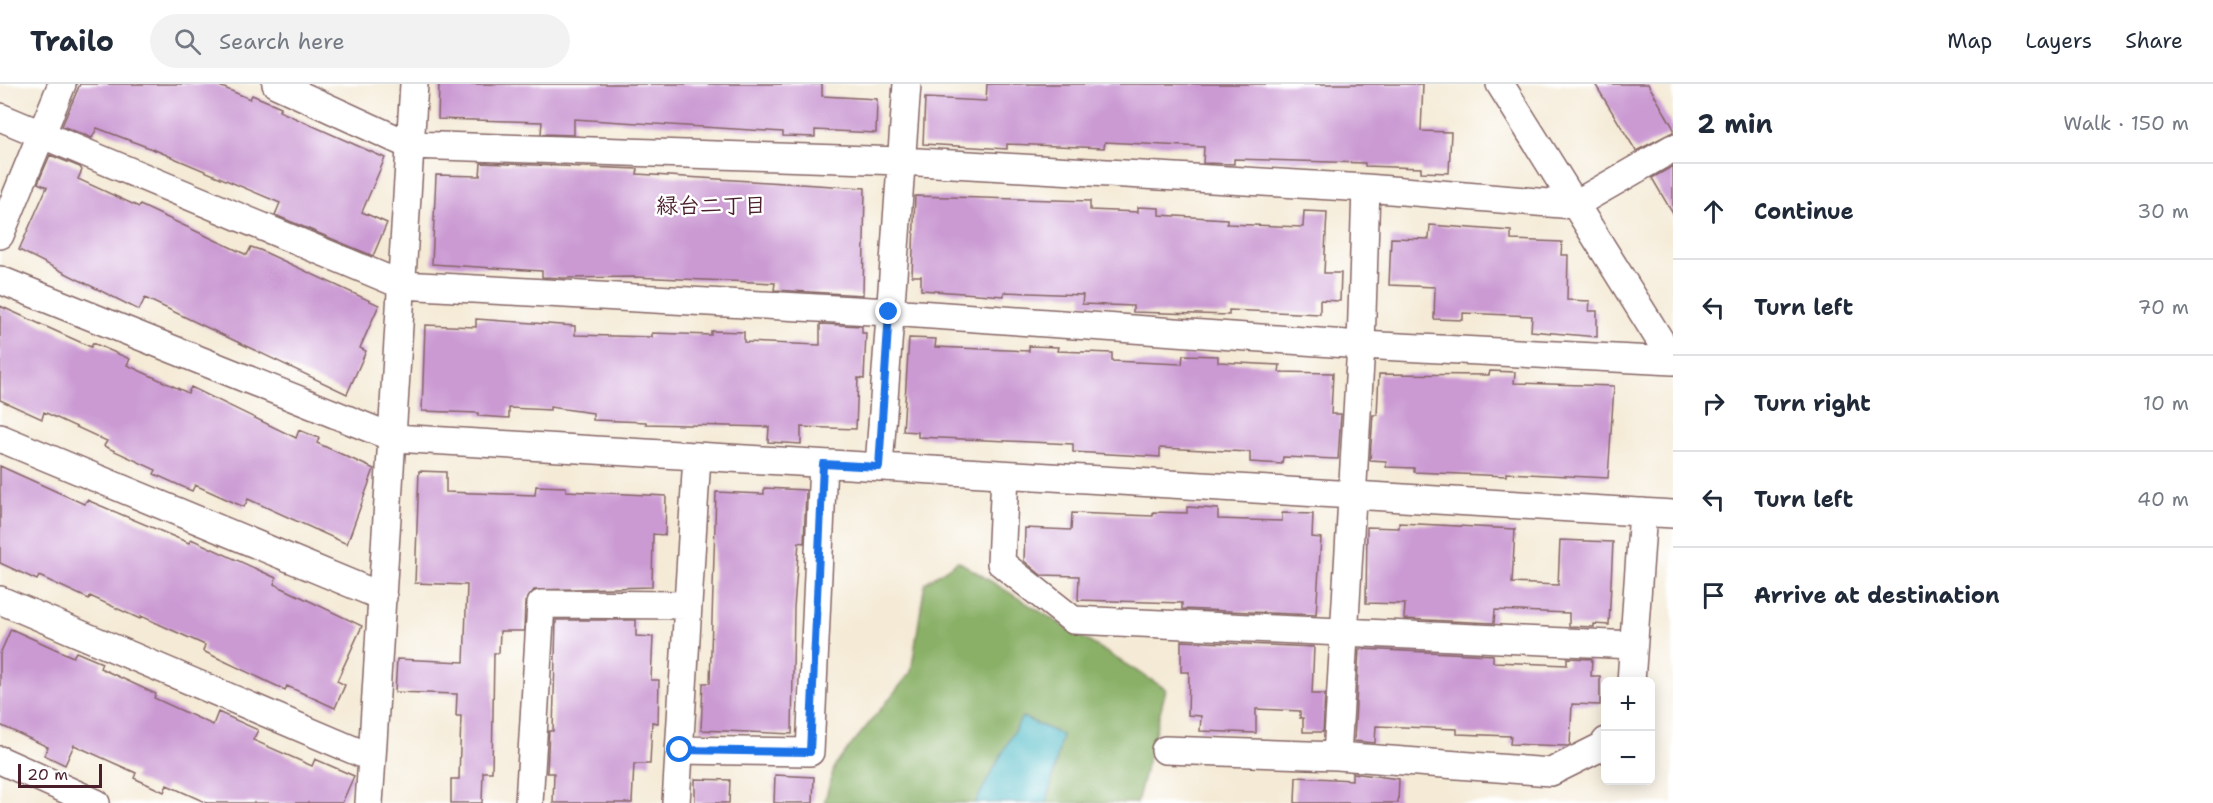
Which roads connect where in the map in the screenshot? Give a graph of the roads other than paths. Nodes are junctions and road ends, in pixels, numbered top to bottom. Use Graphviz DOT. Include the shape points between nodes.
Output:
graph roads {
  1 [pos="62,84"];
  2 [pos="276,84"];
  3 [pos="414,84"];
  4 [pos="907,84"];
  5 [pos="1500,84"];
  6 [pos="0,117"];
  7 [pos="40,134"];
  8 [pos="409,145"];
  9 [pos="1673,148"];
  10 [pos="901,161"];
  11 [pos="1366,188"];
  12 [pos="1574,205"];
  13 [pos="0,235"];
  14 [pos="0,280"];
  15 [pos="402,285"];
  16 [pos="889,312"];
  17 [pos="1361,345"];
  18 [pos="1673,361"];
  19 [pos="0,438"];
  20 [pos="394,438"];
  21 [pos="697,456"];
  22 [pos="823,464"];
  23 [pos="879,467"];
  24 [pos="1005,475"];
  25 [pos="1353,495"];
  26 [pos="1643,512"];
  27 [pos="1673,514"];
  28 [pos="383,597"];
  29 [pos="0,600"];
  30 [pos="688,605"];
  31 [pos="1344,632"];
  32 [pos="1633,645"];
  33 [pos="1631,677"];
  34 [pos="1601,747"];
  35 [pos="680,750"];
  36 [pos="1165,750"];
  37 [pos="1337,756"];
  38 [pos="372,758"];
  39 [pos="0,760"];
  40 [pos="96,803"];
  41 [pos="369,803"];
  42 [pos="529,803"];
  43 [pos="676,803"];
  1 -- 7 [label="street"];
  2 -- 8 [label="street"];
  3 -- 8 [label="street"];
  4 -- 10 [label="street"];
  5 -- 12 [label="street"];
  6 -- 7 [label="street"];
  7 -- 13 [label="street"];
  7 -- 15 [label="street"];
  8 -- 10 [label="street"];
  8 -- 15 [label="street"];
  9 -- 12 [label="street"];
  10 -- 11 [label="street"];
  10 -- 16 [label="street"];
  11 -- 12 [label="street"];
  11 -- 17 [label="street"];
  12 -- 18 [label="street"];
  14 -- 20 [label="street"];
  15 -- 16 [label="street"];
  15 -- 20 [label="street"];
  16 -- 17 [label="street"];
  16 -- 23 [label="street"];
  17 -- 18 [label="street"];
  17 -- 25 [label="street"];
  19 -- 28 [label="street"];
  20 -- 21 [label="street"];
  20 -- 28 [label="street"];
  21 -- 22 [label="street"];
  21 -- 30 [label="street"];
  22 -- 23 [label="street"];
  22 -- 35 [label="street" via="810,752"];
  23 -- 24 [label="street"];
  24 -- 25 [label="street"];
  24 -- 31 [label="street" via="1001,563 1073,620"];
  25 -- 26 [label="street"];
  25 -- 31 [label="street"];
  26 -- 27 [label="street"];
  26 -- 32 [label="street"];
  28 -- 38 [label="street"];
  29 -- 38 [label="street"];
  30 -- 35 [label="street"];
  30 -- 42 [label="street" via="541,604"];
  31 -- 32 [label="street"];
  31 -- 37 [label="street"];
  32 -- 33 [label="street"];
  34 -- 37 [label="street" via="1551,772"];
  35 -- 43 [label="street"];
  36 -- 37 [label="street"];
  38 -- 41 [label="street"];
  39 -- 40 [label="street"];
}
